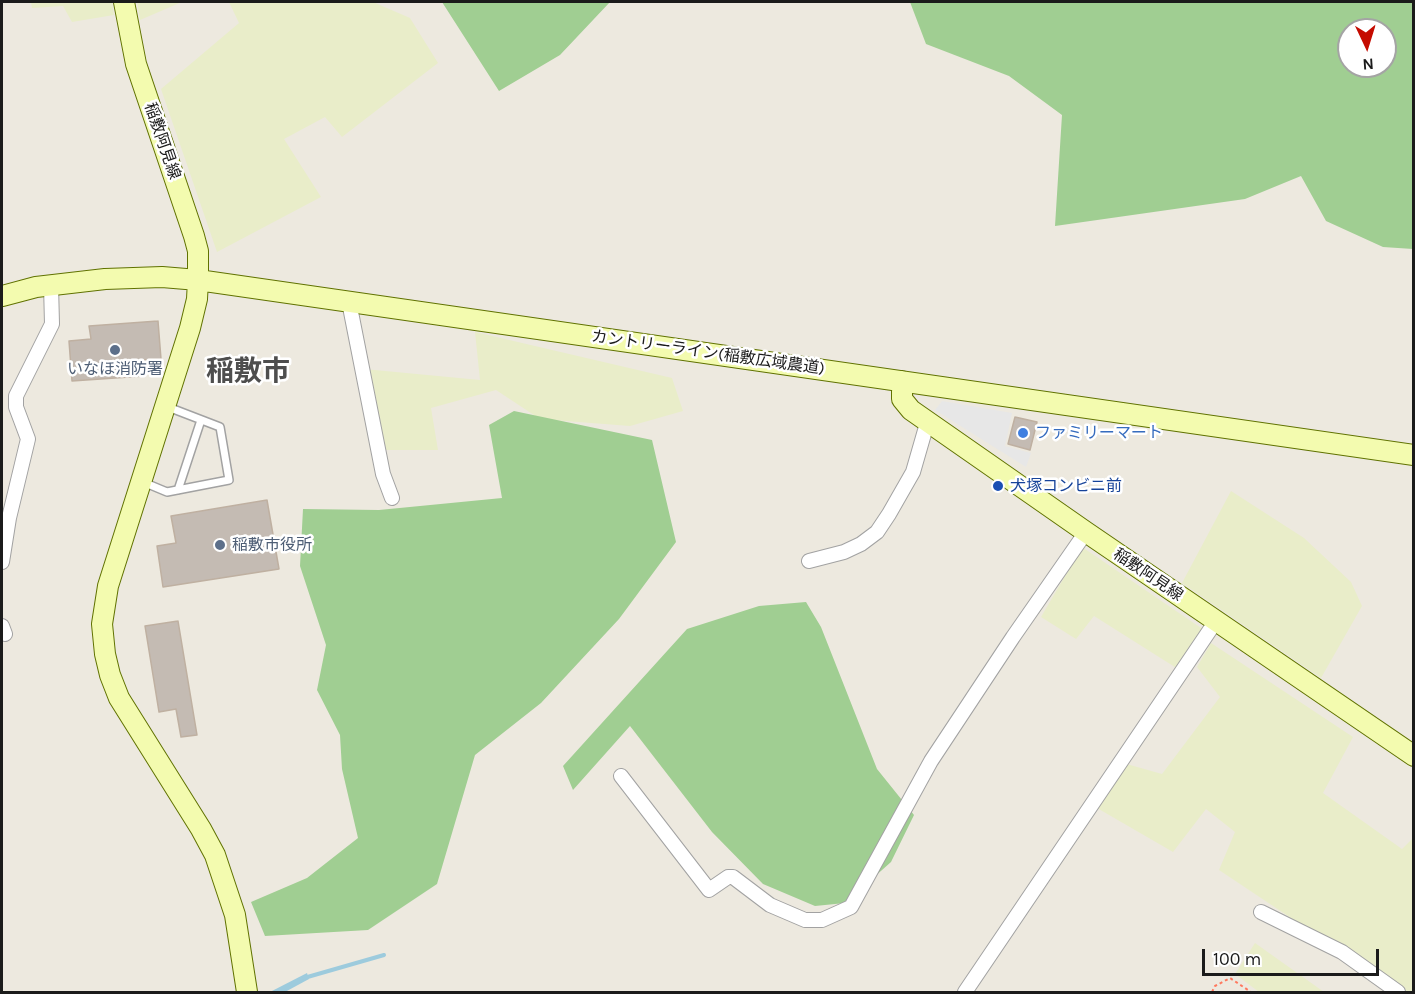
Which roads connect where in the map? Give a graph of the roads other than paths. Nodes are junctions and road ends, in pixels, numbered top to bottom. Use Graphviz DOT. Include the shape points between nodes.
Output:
graph roads {
  1 [pos="124,2"];
  2 [pos="198,280"];
  3 [pos="51,285"];
  4 [pos="2,296"];
  5 [pos="349,302"];
  6 [pos="902,381"];
  7 [pos="2,404"];
  8 [pos="164,406"];
  9 [pos="16,407"];
  10 [pos="201,420"];
  11 [pos="928,420"];
  12 [pos="1413,455"];
  13 [pos="141,482"];
  14 [pos="178,490"];
  15 [pos="392,498"];
  16 [pos="5,522"];
  17 [pos="1086,532"];
  18 [pos="808,561"];
  19 [pos="2,562"];
  20 [pos="1216,621"];
  21 [pos="2,626"];
  22 [pos="2,633"];
  23 [pos="1413,756"];
  24 [pos="621,776"];
  25 [pos="1262,912"];
  26 [pos="247,993"];
  27 [pos="965,993"];
  28 [pos="1398,993"];
  1 -- 2 [label="main road, 稲敷阿見線" via="136,64 198,251"];
  2 -- 3 [label="main road, カントリーライン(稲敷広域農道)" via="130,277"];
  2 -- 5 [label="main road, カントリーライン(稲敷広域農道)"];
  2 -- 8 [label="main road, 稲敷阿見線" via="190,328"];
  3 -- 4 [label="main road, カントリーライン(稲敷広域農道)"];
  3 -- 9 [label="street" via="52,324 16,396"];
  5 -- 6 [label="main road, カントリーライン(稲敷広域農道)"];
  5 -- 15 [label="street" via="383,474"];
  6 -- 11 [label="main road, 稲敷阿見線" via="905,404"];
  6 -- 12 [label="main road, カントリーライン(稲敷広域農道)"];
  7 -- 9 [label="street"];
  8 -- 10 [label="lane"];
  8 -- 13 [label="main road, 稲敷阿見線"];
  9 -- 16 [label="street" via="28,439"];
  10 -- 14 [label="lane"];
  10 -- 14 [label="lane" via="220,427 229,480"];
  11 -- 17 [label="main road, 稲敷阿見線"];
  11 -- 18 [label="street" via="913,472 876,531 844,552"];
  13 -- 14 [label="lane" via="167,492"];
  13 -- 26 [label="main road, 稲敷阿見線" via="108,586 102,624 105,654 119,698 215,855 235,915"];
  16 -- 19 [label="street"];
  17 -- 20 [label="main road, 稲敷阿見線"];
  17 -- 24 [label="street" via="931,761 851,907 822,920 805,920 770,905 734,877 709,890"];
  20 -- 23 [label="main road, 稲敷阿見線"];
  20 -- 27 [label="street"];
  21 -- 22 [label="street" via="5,634"];
  25 -- 28 [label="street" via="1342,952"];
}
